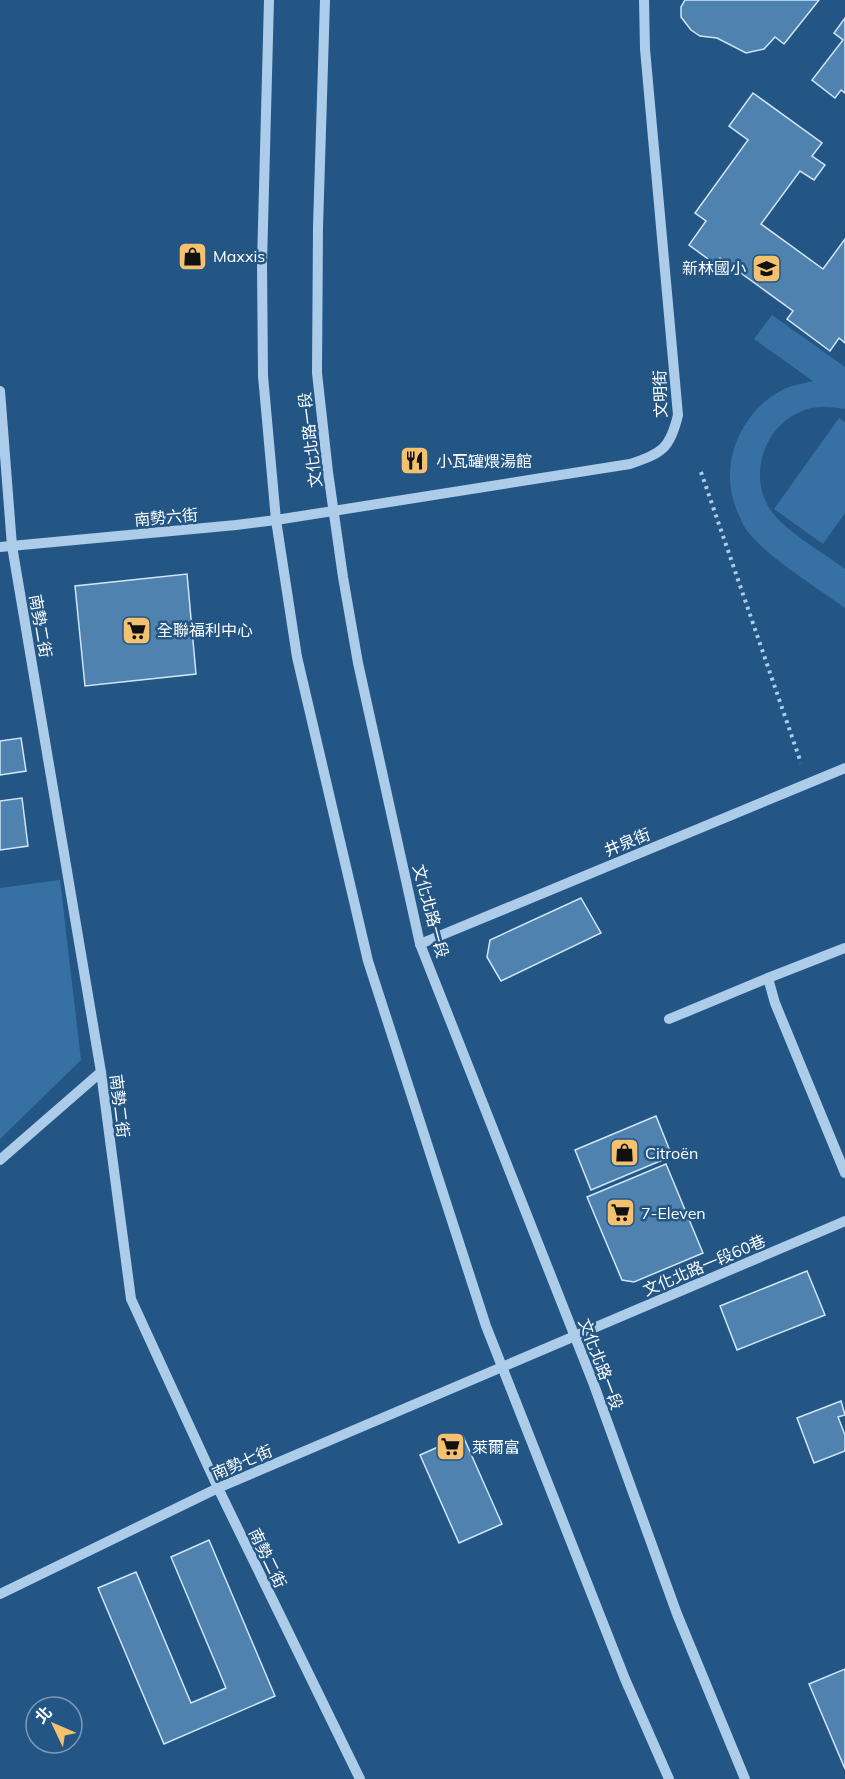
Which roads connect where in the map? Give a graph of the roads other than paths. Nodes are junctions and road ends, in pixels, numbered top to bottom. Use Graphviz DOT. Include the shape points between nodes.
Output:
graph roads {
  1 [pos="269,0"];
  2 [pos="325,0"];
  3 [pos="644,0"];
  4 [pos="0,391"];
  5 [pos="334,511"];
  6 [pos="276,520"];
  7 [pos="12,546"];
  8 [pos="0,547"];
  9 [pos="845,768"];
  10 [pos="420,944"];
  11 [pos="845,948"];
  12 [pos="768,978"];
  13 [pos="669,1019"];
  14 [pos="101,1072"];
  15 [pos="0,1160"];
  16 [pos="845,1173"];
  17 [pos="845,1221"];
  18 [pos="575,1336"];
  19 [pos="501,1367"];
  20 [pos="218,1488"];
  21 [pos="0,1594"];
  22 [pos="360,1779"];
  23 [pos="669,1779"];
  24 [pos="745,1779"];
  1 -- 6 [label="street" via="262,331"];
  2 -- 5 [label="street, 文化北路一段" via="318,373"];
  3 -- 5 [label="street, 文明街" via="645,49 678,415 673,437 655,455 630,464"];
  4 -- 7 [label="street, 南勢二街"];
  5 -- 6 [label="street, 南勢六街"];
  5 -- 10 [label="street, 文化北路一段" via="358,663"];
  6 -- 7 [label="street, 南勢六街"];
  6 -- 19 [label="street" via="297,657 368,961"];
  7 -- 8 [label="street, 南勢六街"];
  7 -- 14 [label="street, 南勢二街"];
  9 -- 10 [label="street, 井泉街"];
  10 -- 18 [label="street, 文化北路一段"];
  11 -- 12 [label="street"];
  12 -- 13 [label="street"];
  12 -- 16 [label="street"];
  14 -- 15 [label="street"];
  14 -- 20 [label="street, 南勢二街" via="131,1299"];
  17 -- 18 [label="street, 文化北路一段60巷"];
  18 -- 19 [label="street, 文化北路一段60巷"];
  18 -- 24 [label="street, 文化北路一段" via="677,1614"];
  19 -- 20 [label="street, 南勢七街"];
  19 -- 23 [label="street"];
  20 -- 21 [label="street, 南勢七街"];
  20 -- 22 [label="street, 南勢二街"];
}
